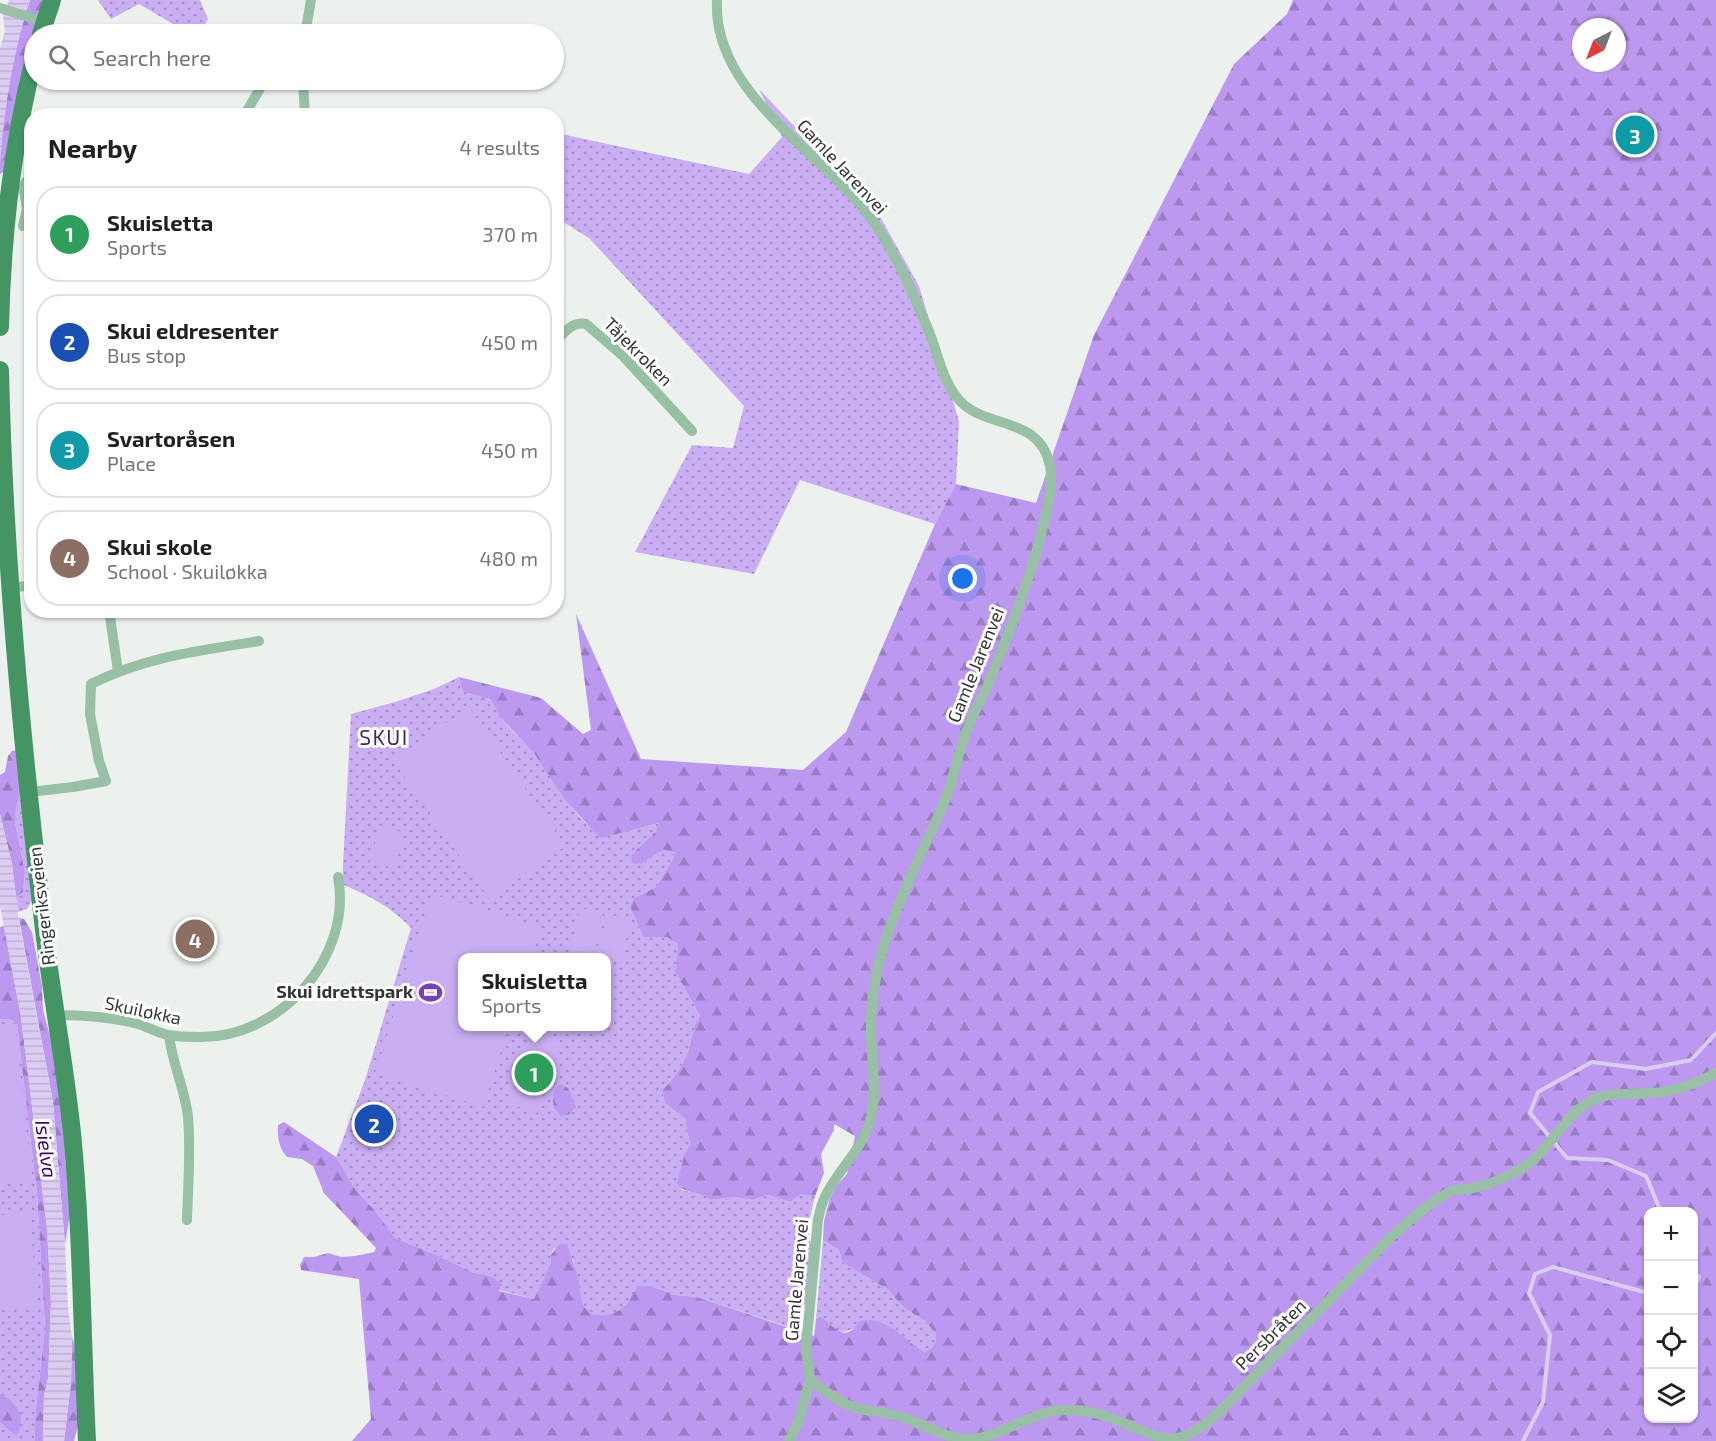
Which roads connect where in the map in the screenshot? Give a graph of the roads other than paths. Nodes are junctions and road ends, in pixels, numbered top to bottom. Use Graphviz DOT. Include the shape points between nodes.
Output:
graph roads {
  1 [pos="52,0"];
  2 [pos="311,0"];
  3 [pos="717,0"];
  4 [pos="1,8"];
  5 [pos="38,24"];
  6 [pos="44,24"];
  7 [pos="307,24"];
  8 [pos="27,90"];
  9 [pos="259,90"];
  10 [pos="303,90"];
  11 [pos="249,108"];
  12 [pos="305,108"];
  13 [pos="21,227"];
  14 [pos="0,327"];
  15 [pos="564,333"];
  16 [pos="0,370"];
  17 [pos="692,431"];
  18 [pos="24,586"];
  19 [pos="11,587"];
  20 [pos="110,618"];
  21 [pos="259,641"];
  22 [pos="118,671"];
  23 [pos="28,792"];
  24 [pos="338,877"];
  25 [pos="56,1015"];
  26 [pos="169,1035"];
  27 [pos="1716,1073"];
  28 [pos="188,1220"];
  29 [pos="810,1380"];
  30 [pos="87,1441"];
  31 [pos="789,1441"];
  1 -- 6 [label="main road"];
  2 -- 7 [label="street"];
  3 -- 29 [label="street, Gamle Jarenvei" via="723,43 740,78 762,106 870,217 892,250 949,386 960,402 1030,433 1046,450 1051,469 1041,537 1024,590 967,728 956,773 879,961 870,1025 871,1120 861,1145 823,1201 818,1219 806,1348"];
  4 -- 5 [label="street" via="27,16"];
  8 -- 13 [label="main road" via="20,120"];
  9 -- 11 [label="street"];
  10 -- 12 [label="street"];
  13 -- 14 [label="main road"];
  15 -- 17 [label="street, Tåjekroken" via="573,324 586,324 623,356"];
  16 -- 19 [label="main road, Ringeriksveien"];
  18 -- 19 [label="street"];
  19 -- 23 [label="main road, Ringeriksveien"];
  20 -- 22 [label="street"];
  21 -- 22 [label="street" via="165,656"];
  22 -- 23 [label="street" via="91,684 90,714 106,781"];
  23 -- 25 [label="main road, Ringeriksveien"];
  24 -- 26 [label="street, Skuiløkka" via="340,893 332,942 316,974 290,1002 252,1026 221,1035"];
  25 -- 26 [label="street, Skuiløkka" via="138,1024"];
  25 -- 30 [label="main road, Ringeriksveien" via="74,1158"];
  26 -- 28 [label="street" via="188,1117"];
  27 -- 29 [label="street, Persbråten" via="1676,1091 1597,1098 1578,1111 1527,1165 1472,1189 1454,1190 1418,1213 1222,1409 1200,1429 1179,1438 1168,1439 1090,1412 1069,1410 1032,1416 987,1436 958,1440 904,1418 850,1406"];
  29 -- 31 [label="street, Gamle Jarenvei"];
}
